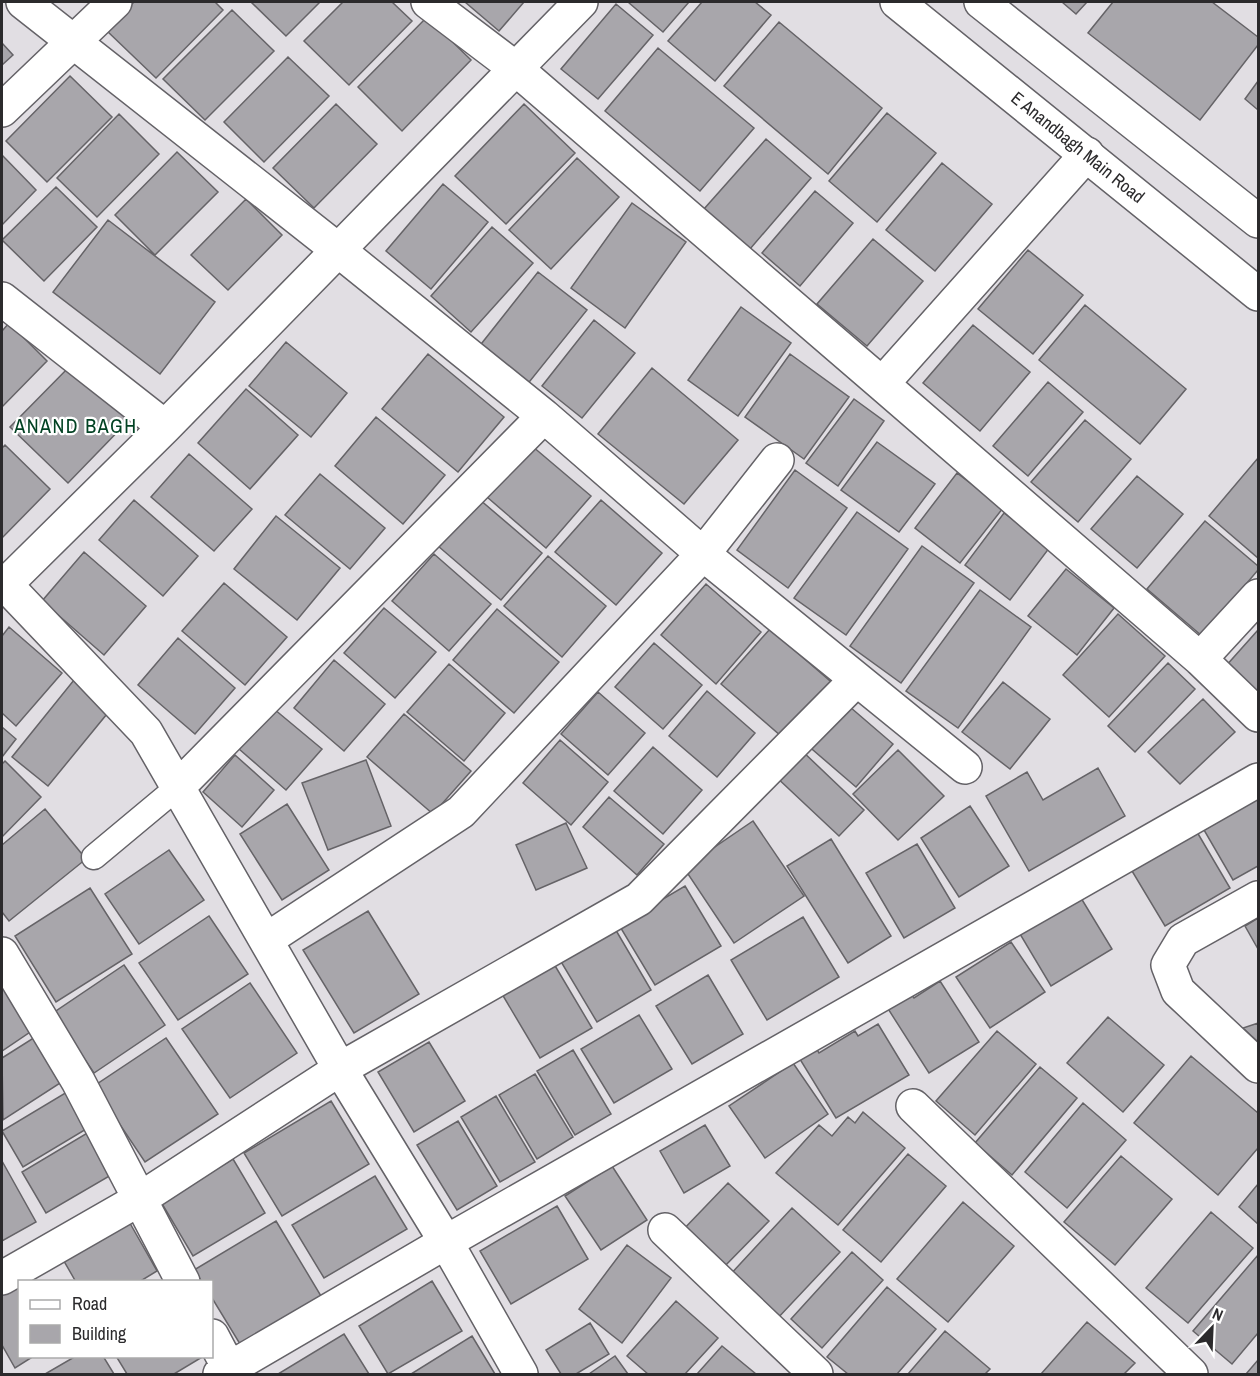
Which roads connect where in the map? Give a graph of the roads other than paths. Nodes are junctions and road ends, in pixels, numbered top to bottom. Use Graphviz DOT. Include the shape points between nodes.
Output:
graph roads {
  1 [pos="23,2"];
  2 [pos="116,2"];
  3 [pos="428,2"];
  4 [pos="581,2"];
  5 [pos="897,2"];
  6 [pos="981,2"];
  7 [pos="74,43"];
  8 [pos="515,68"];
  9 [pos="2,110"];
  10 [pos="1087,154"];
  11 [pos="1258,221"];
  12 [pos="338,250"];
  13 [pos="1258,294"];
  14 [pos="2,299"];
  15 [pos="882,384"];
  16 [pos="544,416"];
  17 [pos="165,427"];
  18 [pos="777,460"];
  19 [pos="703,554"];
  20 [pos="3,584"];
  21 [pos="1258,596"];
  22 [pos="1200,659"];
  23 [pos="856,680"];
  24 [pos="1258,715"];
  25 [pos="965,766"];
  26 [pos="1258,780"];
  27 [pos="178,787"];
  28 [pos="94,857"];
  29 [pos="1258,898"];
  30 [pos="266,940"];
  31 [pos="2,956"];
  32 [pos="1258,1066"];
  33 [pos="340,1069"];
  34 [pos="913,1106"];
  35 [pos="140,1198"];
  36 [pos="665,1230"];
  37 [pos="446,1242"];
  38 [pos="2,1278"];
  39 [pos="182,1280"];
  40 [pos="213,1338"];
  41 [pos="227,1373"];
  42 [pos="521,1374"];
  43 [pos="816,1374"];
  44 [pos="1191,1374"];
  1 -- 7 [label="street"];
  2 -- 7 [label="street"];
  3 -- 8 [label="street"];
  4 -- 8 [label="street"];
  5 -- 10 [label="street, E Anandbagh Main Road"];
  6 -- 11 [label="street"];
  7 -- 9 [label="street"];
  7 -- 12 [label="street"];
  8 -- 12 [label="street"];
  8 -- 15 [label="street"];
  10 -- 13 [label="street, E Anandbagh Main Road"];
  10 -- 15 [label="street"];
  12 -- 16 [label="street"];
  12 -- 17 [label="street"];
  14 -- 17 [label="street"];
  15 -- 22 [label="street"];
  16 -- 19 [label="street"];
  16 -- 27 [label="street"];
  17 -- 20 [label="street"];
  18 -- 19 [label="street"];
  19 -- 23 [label="street"];
  19 -- 30 [label="street" via="461,812"];
  20 -- 27 [label="street" via="146,732"];
  21 -- 22 [label="street"];
  22 -- 24 [label="street"];
  23 -- 25 [label="street"];
  23 -- 33 [label="street" via="639,899"];
  26 -- 37 [label="street"];
  27 -- 28 [label="lane"];
  27 -- 30 [label="street"];
  29 -- 32 [label="street" via="1183,940 1168,964 1178,991"];
  30 -- 33 [label="street"];
  31 -- 35 [label="street" via="78,1081"];
  33 -- 35 [label="street"];
  33 -- 37 [label="street"];
  34 -- 44 [label="street"];
  35 -- 38 [label="street"];
  35 -- 39 [label="street"];
  36 -- 43 [label="street"];
  37 -- 41 [label="street"];
  37 -- 42 [label="street"];
  40 -- 41 [label="street"];
}
